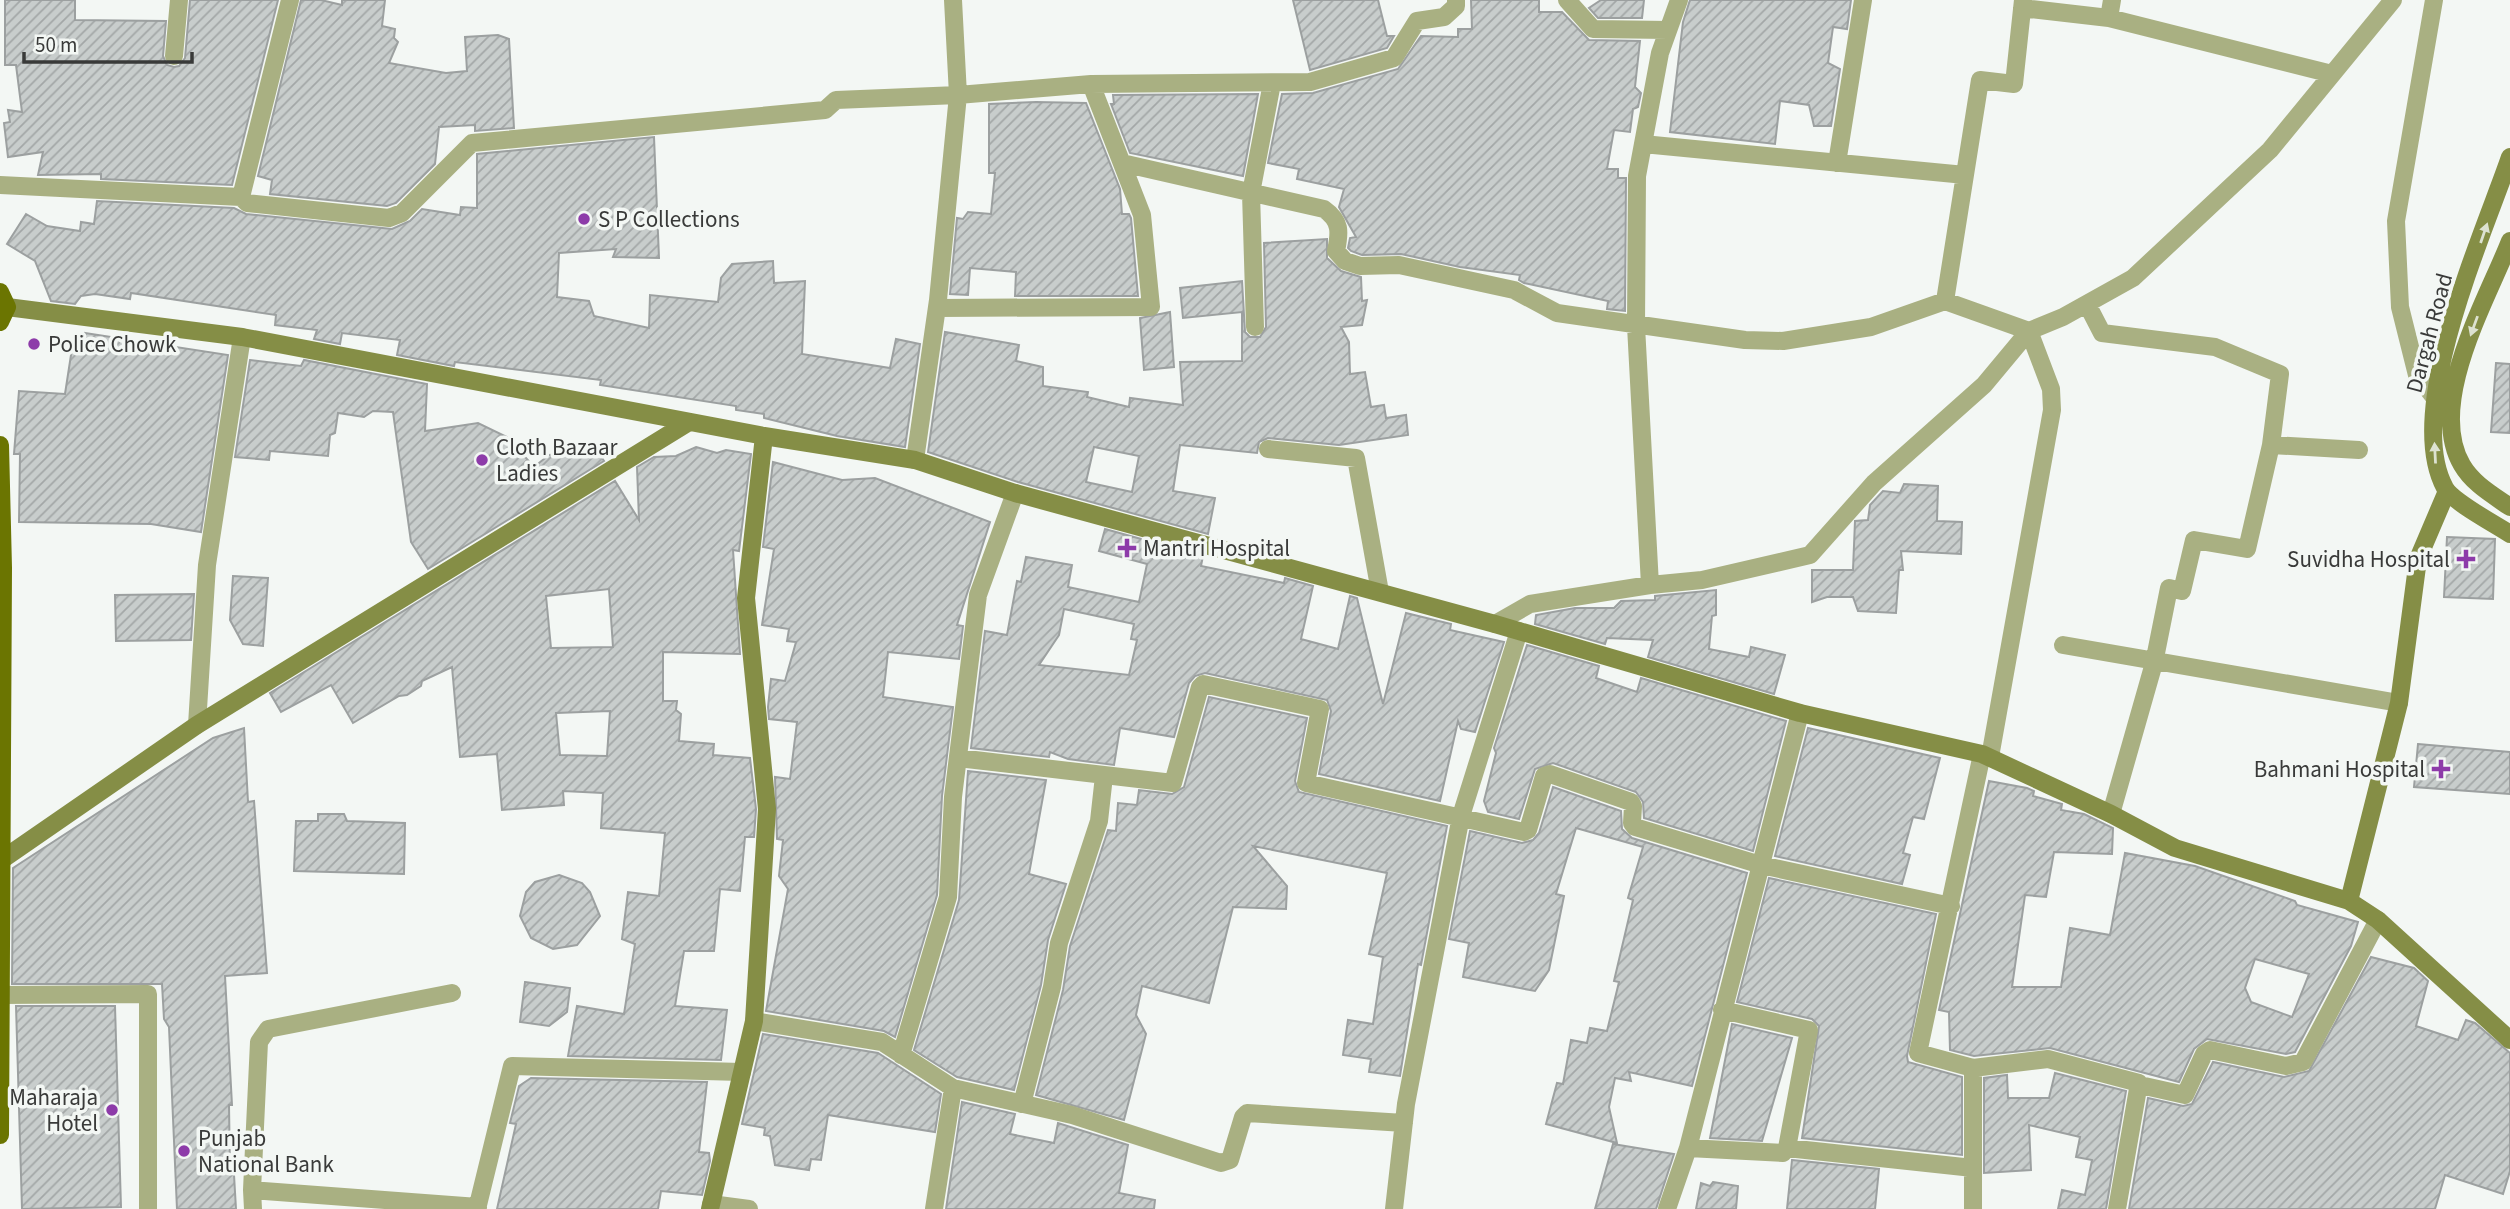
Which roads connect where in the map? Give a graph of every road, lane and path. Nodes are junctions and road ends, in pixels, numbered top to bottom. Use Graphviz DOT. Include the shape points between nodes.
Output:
graph roads {
  1 [pos="179,0"];
  2 [pos="290,0"];
  3 [pos="953,0"];
  4 [pos="1456,0"];
  5 [pos="1567,0"];
  6 [pos="1679,0"];
  7 [pos="1863,0"];
  8 [pos="2393,0"];
  9 [pos="2434,0"];
  10 [pos="2023,4"];
  11 [pos="2110,9"];
  12 [pos="1668,30"];
  13 [pos="174,56"];
  14 [pos="2332,75"];
  15 [pos="1272,83"];
  16 [pos="1091,84"];
  17 [pos="958,95"];
  18 [pos="1643,144"];
  19 [pos="2510,157"];
  20 [pos="1122,163"];
  21 [pos="1837,163"];
  22 [pos="1965,175"];
  23 [pos="0,185"];
  24 [pos="1251,192"];
  25 [pos="241,197"];
  26 [pos="2510,241"];
  27 [pos="1945,300"];
  28 [pos="2087,304"];
  29 [pos="2,307"];
  30 [pos="937,308"];
  31 [pos="1636,326"];
  32 [pos="1255,327"];
  33 [pos="2029,331"];
  34 [pos="242,337"];
  35 [pos="2434,397"];
  36 [pos="689,422"];
  37 [pos="764,436"];
  38 [pos="0,444"];
  39 [pos="2271,445"];
  40 [pos="1268,449"];
  41 [pos="2359,450"];
  42 [pos="915,460"];
  43 [pos="2446,491"];
  44 [pos="1015,493"];
  45 [pos="2510,507"];
  46 [pos="2510,534"];
  47 [pos="1650,585"];
  48 [pos="1380,592"];
  49 [pos="1495,624"];
  50 [pos="1519,631"];
  51 [pos="2063,645"];
  52 [pos="2154,663"];
  53 [pos="2399,703"];
  54 [pos="1800,713"];
  55 [pos="197,725"];
  56 [pos="1986,755"];
  57 [pos="958,758"];
  58 [pos="1104,776"];
  59 [pos="2111,814"];
  60 [pos="1461,816"];
  61 [pos="1,860"];
  62 [pos="1761,865"];
  63 [pos="2349,901"];
  64 [pos="1951,906"];
  65 [pos="2378,920"];
  66 [pos="452,993"];
  67 [pos="1,995"];
  68 [pos="1722,1010"];
  69 [pos="754,1021"];
  70 [pos="2510,1040"];
  71 [pos="901,1055"];
  72 [pos="1973,1068"];
  73 [pos="742,1072"];
  74 [pos="2140,1085"];
  75 [pos="953,1088"];
  76 [pos="1022,1104"];
  77 [pos="1404,1123"];
  78 [pos="0,1135"];
  79 [pos="1688,1148"];
  80 [pos="1787,1148"];
  81 [pos="1973,1168"];
  82 [pos="252,1190"];
  83 [pos="711,1207"];
  84 [pos="478,1208"];
  85 [pos="148,1209"];
  86 [pos="253,1209"];
  87 [pos="749,1209"];
  88 [pos="934,1209"];
  89 [pos="1394,1209"];
  90 [pos="1667,1209"];
  91 [pos="1973,1209"];
  92 [pos="2117,1209"];
  1 -- 13 [label="street"];
  2 -- 25 [label="street"];
  3 -- 17 [label="street"];
  4 -- 15 [label="street" via="1444,17 1417,21 1394,58 1318,81"];
  5 -- 12 [label="street" via="1593,29"];
  6 -- 12 [label="street"];
  7 -- 21 [label="street"];
  8 -- 14 [label="street"];
  9 -- 35 [label="street" via="2396,220 2400,307 2417,375"];
  10 -- 11 [label="street"];
  10 -- 22 [label="street" via="2014,84 1980,80"];
  11 -- 14 [label="street"];
  12 -- 18 [label="street"];
  14 -- 28 [label="street" via="2270,150 2133,278"];
  15 -- 16 [label="street"];
  15 -- 24 [label="street"];
  16 -- 17 [label="street"];
  16 -- 20 [label="street"];
  17 -- 25 [label="street" via="836,100 825,110 472,143 394,217 247,203"];
  17 -- 30 [label="street"];
  18 -- 21 [label="street"];
  18 -- 31 [label="street" via="1637,176"];
  35 -- 19 [label="street, Dargah Road, one-way" via="2449,335"];
  20 -- 24 [label="street"];
  20 -- 30 [label="street" via="1142,215 1151,307"];
  21 -- 22 [label="street"];
  22 -- 27 [label="street"];
  23 -- 25 [label="street"];
  24 -- 31 [label="street" via="1324,209 1336,217 1340,230 1336,251 1345,261 1360,266 1399,265 1514,290 1557,313"];
  24 -- 32 [label="street"];
  26 -- 45 [label="street, Dargah Road, one-way" via="2473,324 2455,388 2452,429 2462,465 2475,482"];
  27 -- 31 [label="street" via="1871,327 1783,341"];
  27 -- 33 [label="street"];
  28 -- 33 [label="street"];
  28 -- 39 [label="street" via="2102,333 2216,347 2280,374"];
  29 -- 34 [label="street"];
  30 -- 42 [label="street"];
  31 -- 47 [label="street"];
  33 -- 47 [label="street" via="1984,385 1874,482 1810,555 1702,580"];
  33 -- 56 [label="street" via="2051,390 2052,410"];
  34 -- 36 [label="street"];
  34 -- 55 [label="street" via="207,565"];
  43 -- 35 [label="street, Dargah Road, one-way" via="2434,462"];
  36 -- 37 [label="street"];
  36 -- 55 [label="street"];
  37 -- 42 [label="street"];
  37 -- 69 [label="street" via="746,598 767,809"];
  38 -- 61 [label="main road" via="4,568"];
  39 -- 41 [label="street"];
  39 -- 52 [label="street" via="2247,549 2194,540 2182,591 2169,588"];
  40 -- 48 [label="street" via="1356,458"];
  42 -- 44 [label="street"];
  43 -- 46 [label="street"];
  43 -- 53 [label="street" via="2418,559"];
  44 -- 48 [label="street"];
  44 -- 57 [label="street" via="978,595"];
  47 -- 49 [label="street" via="1530,604"];
  48 -- 49 [label="street"];
  49 -- 50 [label="street"];
  50 -- 54 [label="street"];
  50 -- 60 [label="street"];
  51 -- 52 [label="street"];
  52 -- 53 [label="street"];
  52 -- 59 [label="street"];
  53 -- 63 [label="street"];
  54 -- 56 [label="street"];
  54 -- 62 [label="street"];
  55 -- 61 [label="street"];
  56 -- 59 [label="street"];
  56 -- 64 [label="street"];
  57 -- 58 [label="street"];
  57 -- 71 [label="street" via="948,897"];
  58 -- 60 [label="street" via="1174,783 1203,684 1321,710 1306,783"];
  58 -- 76 [label="street" via="1099,821 1059,943"];
  59 -- 63 [label="street" via="2175,848"];
  60 -- 62 [label="street" via="1526,832 1547,773 1630,802 1635,827"];
  60 -- 77 [label="street"];
  61 -- 67 [label="main road"];
  62 -- 64 [label="street"];
  62 -- 68 [label="street"];
  63 -- 65 [label="street"];
  64 -- 72 [label="street" via="1918,1053"];
  65 -- 70 [label="street"];
  65 -- 74 [label="street" via="2303,1062 2286,1066 2210,1051 2204,1054 2185,1095"];
  66 -- 82 [label="street" via="268,1029 259,1042"];
  67 -- 78 [label="main road"];
  67 -- 85 [label="street" via="148,994"];
  68 -- 79 [label="street"];
  68 -- 80 [label="street" via="1808,1030"];
  69 -- 71 [label="street" via="882,1042"];
  69 -- 73 [label="street"];
  71 -- 75 [label="street"];
  72 -- 74 [label="street" via="2048,1059"];
  72 -- 81 [label="street"];
  73 -- 83 [label="street"];
  73 -- 84 [label="street" via="512,1066"];
  74 -- 92 [label="street"];
  75 -- 76 [label="street"];
  75 -- 88 [label="street"];
  76 -- 77 [label="street" via="1072,1115 1222,1163 1230,1160 1247,1113"];
  77 -- 89 [label="street"];
  79 -- 80 [label="street" via="1783,1153"];
  79 -- 90 [label="street"];
  80 -- 81 [label="street"];
  81 -- 91 [label="street"];
  82 -- 84 [label="street"];
  82 -- 86 [label="street"];
  83 -- 87 [label="street"];
}
